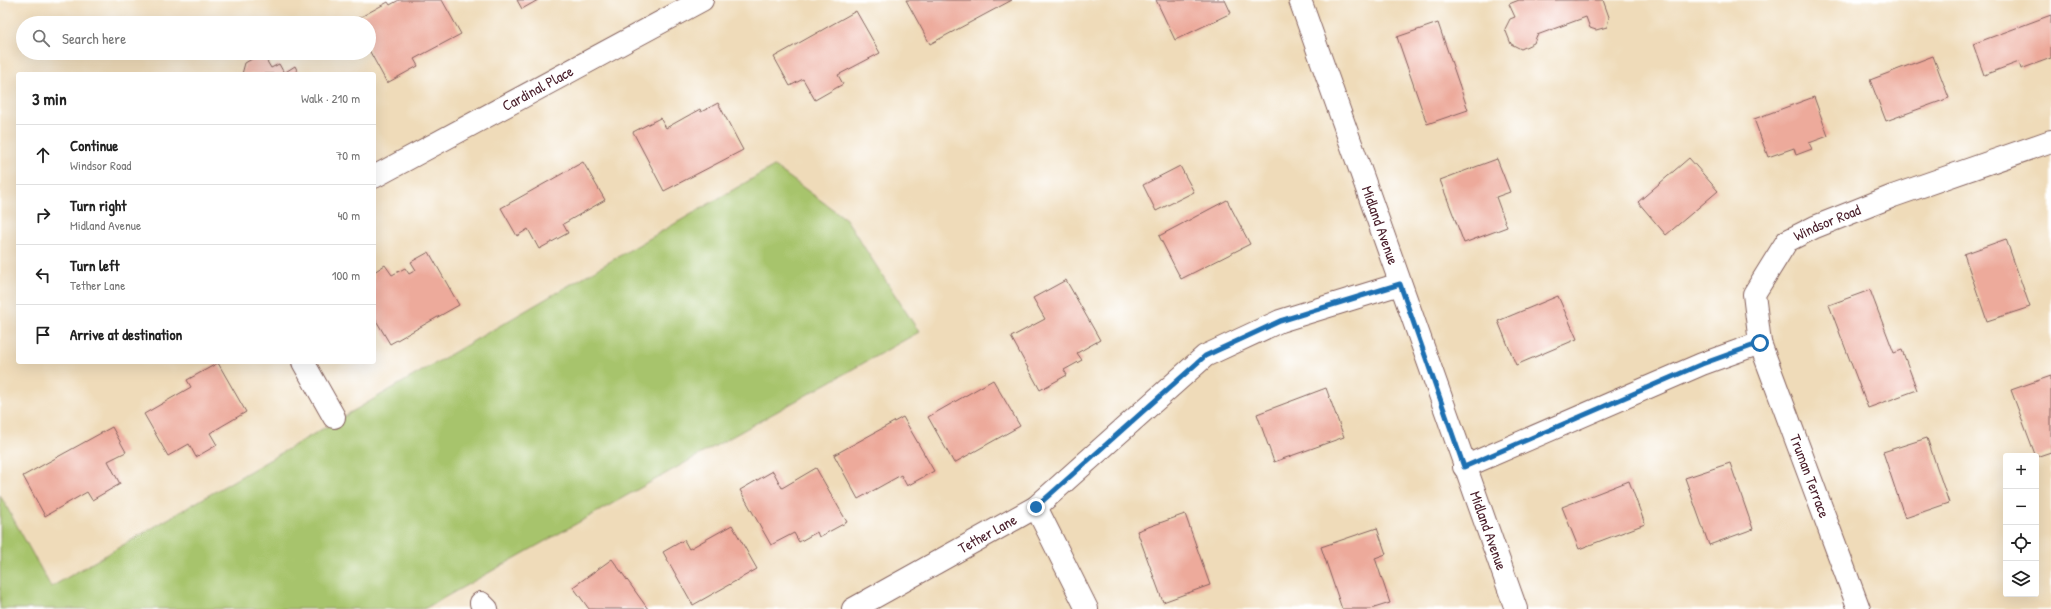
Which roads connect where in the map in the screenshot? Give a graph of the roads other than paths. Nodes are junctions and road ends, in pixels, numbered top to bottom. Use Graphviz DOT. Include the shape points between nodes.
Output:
graph roads {
  1 [pos="702,0"];
  2 [pos="1300,0"];
  3 [pos="2051,141"];
  4 [pos="376,176"];
  5 [pos="1400,284"];
  6 [pos="1760,343"];
  7 [pos="304,364"];
  8 [pos="334,417"];
  9 [pos="1464,467"];
  10 [pos="1036,507"];
  11 [pos="853,609"];
  12 [pos="1087,609"];
  13 [pos="1516,609"];
  14 [pos="1859,609"];
  1 -- 4 [label="street, Cardinal Place"];
  2 -- 5 [label="street, Midland Avenue"];
  3 -- 6 [label="street, Windsor Road" via="1892,196 1787,240 1754,294"];
  5 -- 9 [label="street, Midland Avenue"];
  5 -- 10 [label="street, Tether Lane" via="1280,321 1205,356"];
  6 -- 9 [label="street" via="1702,364"];
  6 -- 14 [label="street, Truman Terrace"];
  7 -- 8 [label="street"];
  9 -- 13 [label="street, Midland Avenue"];
  10 -- 11 [label="street, Tether Lane"];
  10 -- 12 [label="street"];
}
